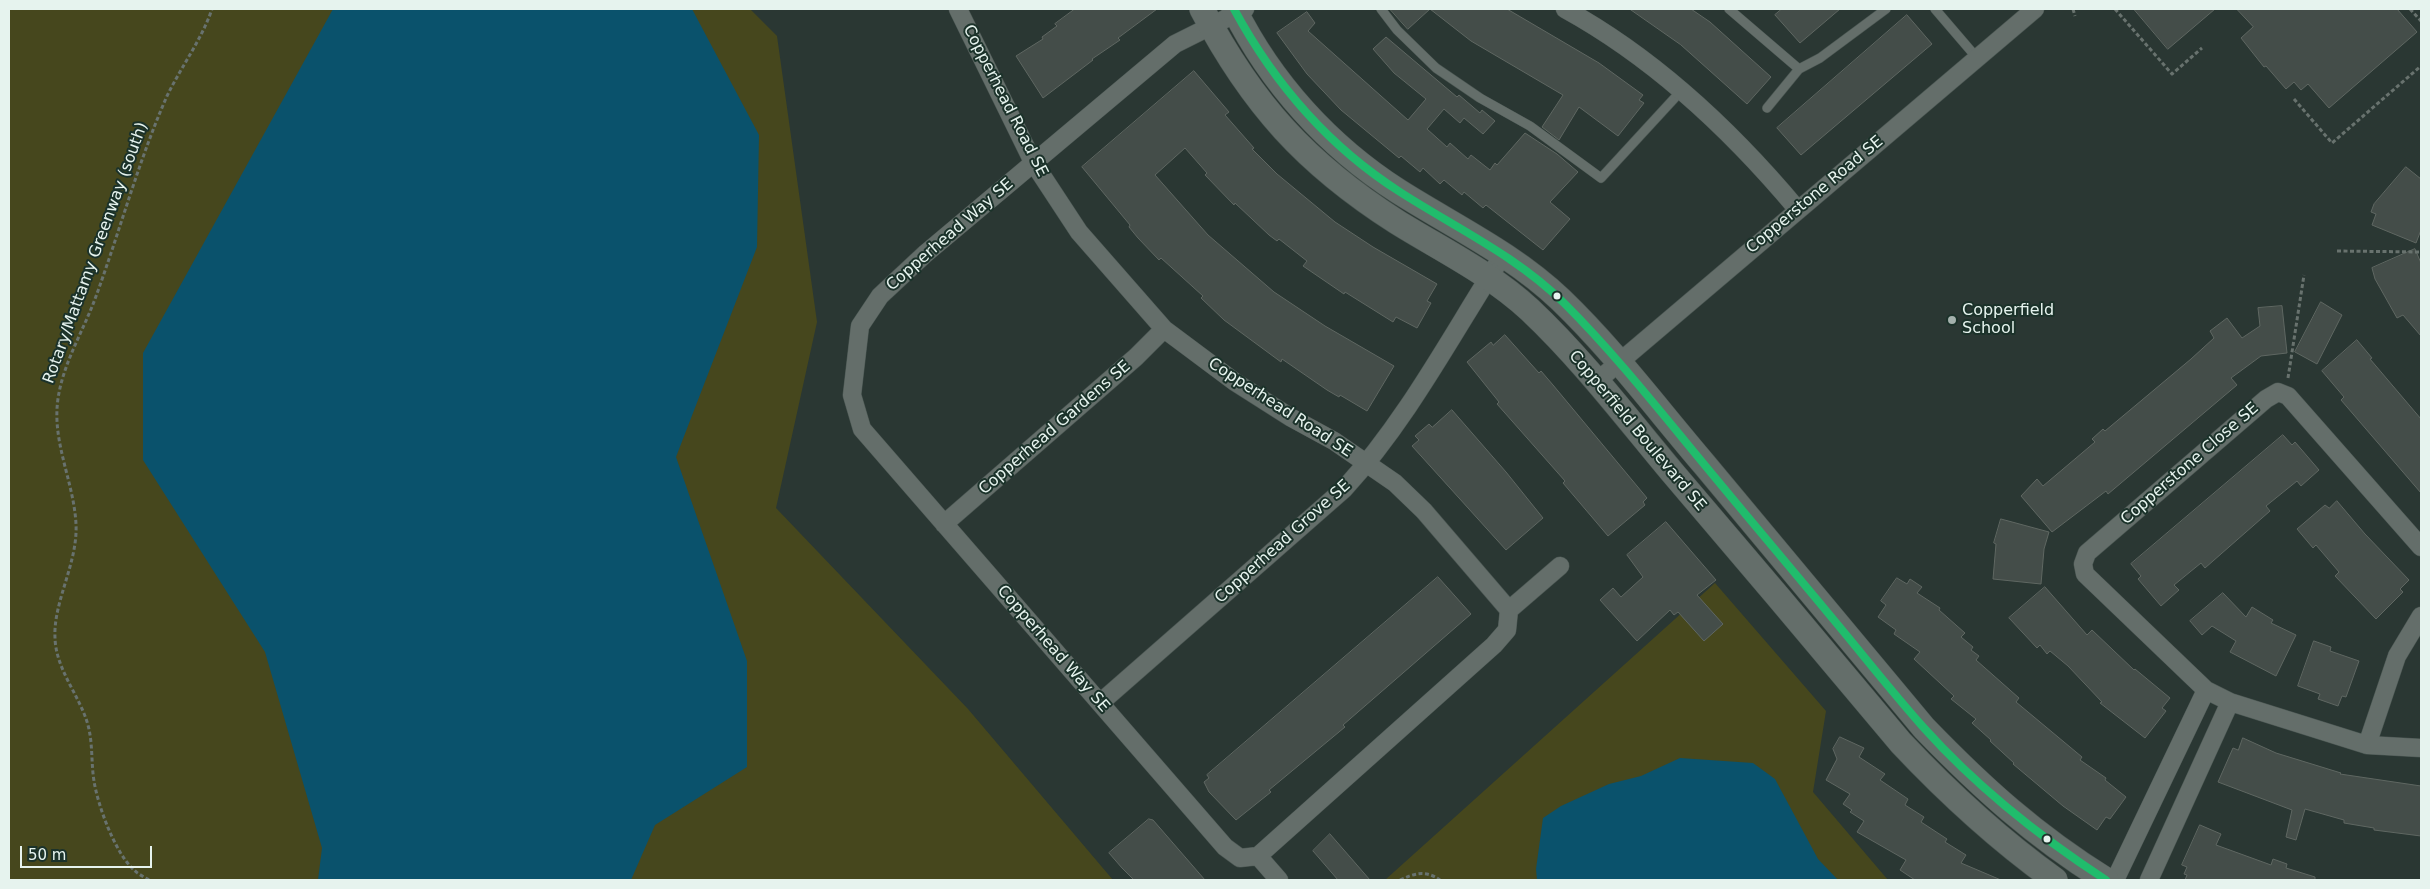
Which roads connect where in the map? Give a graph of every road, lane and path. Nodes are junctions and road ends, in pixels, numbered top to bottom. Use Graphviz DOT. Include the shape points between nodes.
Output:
graph roads {
  1 [pos="212,9"];
  2 [pos="958,9"];
  3 [pos="1381,9"];
  4 [pos="1564,9"];
  5 [pos="1729,9"];
  6 [pos="1886,9"];
  7 [pos="1934,9"];
  8 [pos="2034,9"];
  9 [pos="2073,9"];
  10 [pos="2115,9"];
  11 [pos="2410,9"];
  12 [pos="1239,10"];
  13 [pos="2075,16"];
  14 [pos="1207,17"];
  15 [pos="2421,21"];
  16 [pos="2202,48"];
  17 [pos="1977,58"];
  18 [pos="2421,66"];
  19 [pos="1799,69"];
  20 [pos="1682,90"];
  21 [pos="2294,99"];
  22 [pos="1767,108"];
  23 [pos="1033,162"];
  24 [pos="1798,210"];
  25 [pos="2337,251"];
  26 [pos="2421,252"];
  27 [pos="1502,255"];
  28 [pos="2304,275"];
  29 [pos="1488,277"];
  30 [pos="1164,329"];
  31 [pos="1619,362"];
  32 [pos="1596,382"];
  33 [pos="2288,396"];
  34 [pos="1367,464"];
  35 [pos="944,524"];
  36 [pos="2421,547"];
  37 [pos="1560,566"];
  38 [pos="1509,610"];
  39 [pos="2421,616"];
  40 [pos="2206,690"];
  41 [pos="2230,702"];
  42 [pos="1100,703"];
  43 [pos="2367,745"];
  44 [pos="2421,748"];
  45 [pos="1258,856"];
  46 [pos="149,880"];
  47 [pos="1279,880"];
  48 [pos="1400,880"];
  49 [pos="1440,880"];
  50 [pos="2055,880"];
  51 [pos="2106,880"];
  52 [pos="2115,880"];
  53 [pos="2149,880"];
  1 -- 46 [label="path, Rotary/Mattamy Greenway (south)" via="167,97 138,171 95,300 64,374 57,410 76,526 74,553 55,639 62,667 88,726 94,782 103,813 118,848 133,869"];
  2 -- 23 [label="street, Copperhead Road SE"];
  3 -- 20 [label="lane" via="1397,30 1436,68 1530,126 1601,178"];
  4 -- 20 [label="street" via="1607,35"];
  5 -- 19 [label="lane"];
  6 -- 19 [label="lane" via="1820,58"];
  7 -- 17 [label="lane"];
  8 -- 17 [label="street, Copperstone Road SE"];
  9 -- 13 [label="path"];
  10 -- 16 [label="path" via="2172,74"];
  11 -- 15 [label="path"];
  12 -- 14 [label="street, Copperhead Way SE"];
  12 -- 27 [label="street, Copperfield Boulevard SE" via="1283,87 1333,141 1395,190"];
  14 -- 23 [label="street, Copperhead Way SE"];
  14 -- 29 [label="street, Copperfield Boulevard SE" via="1244,82 1309,156 1366,201"];
  17 -- 24 [label="street, Copperstone Road SE"];
  18 -- 21 [label="path" via="2332,144"];
  19 -- 22 [label="lane"];
  20 -- 24 [label="street" via="1738,142"];
  23 -- 30 [label="street, Copperhead Road SE" via="1080,232"];
  23 -- 35 [label="street, Copperhead Way SE" via="880,296 860,326 852,395 862,429"];
  24 -- 31 [label="street, Copperstone Road SE"];
  25 -- 26 [label="path"];
  27 -- 29 [label="street, Copperhead Grove SE"];
  27 -- 31 [label="street, Copperfield Boulevard SE" via="1560,300"];
  28 -- 33 [label="path" via="2288,372"];
  29 -- 32 [label="street, Copperfield Boulevard SE" via="1529,309"];
  29 -- 34 [label="street, Copperhead Grove SE" via="1418,392"];
  30 -- 34 [label="street, Copperhead Road SE" via="1235,382"];
  30 -- 35 [label="street, Copperhead Gardens SE"];
  31 -- 32 [label="street, Copperstone Road SE"];
  31 -- 51 [label="street, Copperfield Boulevard SE" via="1924,728 2004,807 2065,854"];
  32 -- 50 [label="street, Copperfield Boulevard SE" via="1901,743 1981,822"];
  33 -- 36 [label="street"];
  33 -- 40 [label="street, Copperstone Close SE" via="2278,392 2266,399 2087,553 2083,564 2085,574"];
  34 -- 38 [label="street" via="1396,483 1424,511"];
  34 -- 42 [label="street, Copperhead Grove SE" via="1344,489"];
  35 -- 42 [label="street, Copperhead Way SE"];
  37 -- 38 [label="street"];
  38 -- 45 [label="street" via="1507,630 1494,645"];
  39 -- 43 [label="street" via="2397,656"];
  40 -- 41 [label="street, Copperstone Close SE"];
  40 -- 52 [label="street"];
  41 -- 43 [label="street, Copperstone Close SE"];
  41 -- 53 [label="street"];
  42 -- 45 [label="street, Copperhead Way SE" via="1225,847 1240,858"];
  43 -- 44 [label="street, Copperstone Close SE"];
  45 -- 47 [label="street"];
  48 -- 49 [label="path" via="1423,872"];
}
